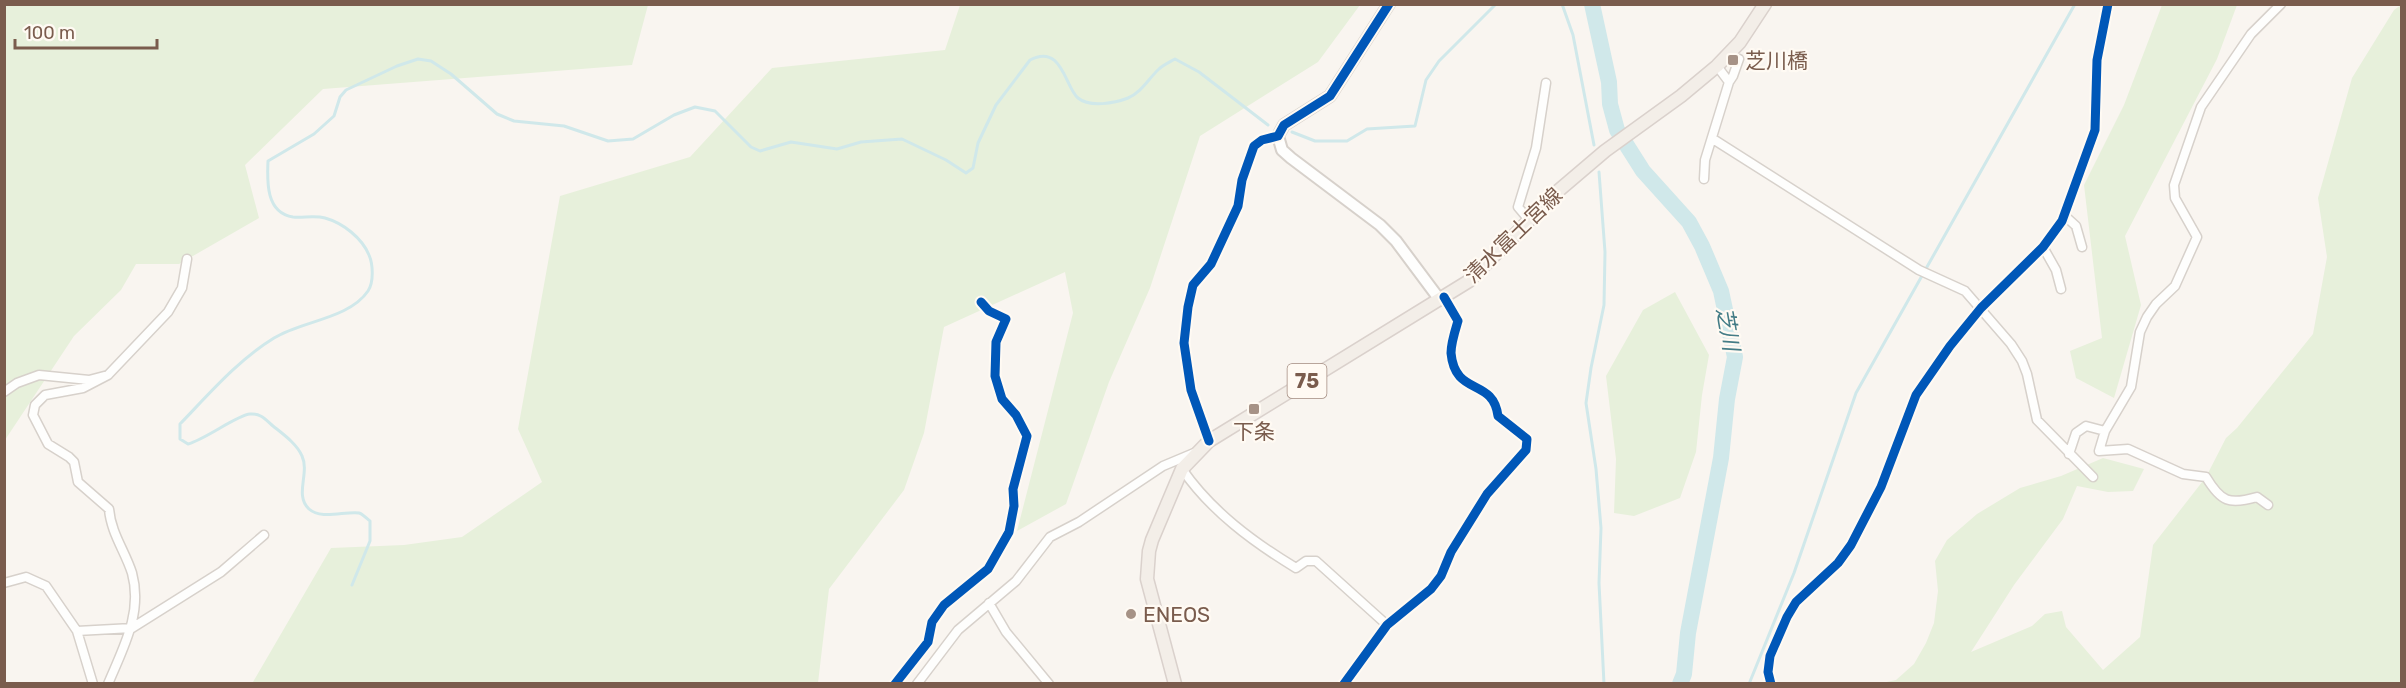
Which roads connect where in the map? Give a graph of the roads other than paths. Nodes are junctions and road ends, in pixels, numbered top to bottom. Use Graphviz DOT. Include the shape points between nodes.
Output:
graph roads {
  1 [pos="1389,4"];
  2 [pos="1765,4"];
  3 [pos="2108,4"];
  4 [pos="2281,4"];
  5 [pos="1739,59"];
  6 [pos="1717,66"];
  7 [pos="1546,82"];
  8 [pos="1729,82"];
  9 [pos="1278,136"];
  10 [pos="1713,139"];
  11 [pos="1704,179"];
  12 [pos="2065,216"];
  13 [pos="1529,220"];
  14 [pos="2043,247"];
  15 [pos="2082,247"];
  16 [pos="187,259"];
  17 [pos="2061,289"];
  18 [pos="1442,299"];
  19 [pos="981,302"];
  20 [pos="1981,308"];
  21 [pos="108,375"];
  22 [pos="4,392"];
  23 [pos="2105,431"];
  24 [pos="1209,441"];
  25 [pos="1197,452"];
  26 [pos="2069,454"];
  27 [pos="1182,469"];
  28 [pos="2093,477"];
  29 [pos="2268,504"];
  30 [pos="264,535"];
  31 [pos="4,583"];
  32 [pos="989,603"];
  33 [pos="1387,624"];
  34 [pos="132,628"];
  35 [pos="77,631"];
  36 [pos="93,684"];
  37 [pos="108,684"];
  38 [pos="895,684"];
  39 [pos="917,684"];
  40 [pos="1049,684"];
  41 [pos="1174,684"];
  42 [pos="1344,684"];
  43 [pos="1771,684"];
  1 -- 9 [label="street" via="1330,96 1284,125"];
  2 -- 6 [label="main road, 清水富士宮線 / 75" via="1740,42"];
  3 -- 12 [label="street" via="2097,60 2095,129"];
  4 -- 23 [label="street" via="2251,34 2201,107 2174,185 2175,198 2197,237 2175,286 2143,324 2131,387"];
  5 -- 8 [label="street"];
  6 -- 8 [label="street"];
  6 -- 13 [label="main road, 清水富士宮線 / 75" via="1605,151"];
  7 -- 13 [label="street" via="1536,148 1518,207"];
  8 -- 10 [label="street"];
  9 -- 18 [label="street" via="1282,150 1291,158 1380,225"];
  9 -- 24 [label="street" via="1254,146 1238,206 1210,264 1193,285 1188,307 1184,343 1191,390"];
  10 -- 11 [label="street" via="1705,160"];
  10 -- 20 [label="street" via="1919,270 1965,291"];
  12 -- 14 [label="street"];
  12 -- 15 [label="street" via="2076,226"];
  13 -- 18 [label="main road, 清水富士宮線 / 75" via="1469,281"];
  14 -- 17 [label="street"];
  14 -- 20 [label="street"];
  16 -- 21 [label="street" via="182,288 168,312"];
  18 -- 24 [label="main road, 清水富士宮線 / 75"];
  18 -- 33 [label="street" via="1458,321 1451,351 1456,374 1489,395 1497,404 1498,416 1527,439 1526,450 1487,494 1431,589"];
  19 -- 38 [label="street" via="1006,319 996,342 995,376 1002,399 1028,436 1012,489 1014,506 1009,532 988,569 944,605 932,622 928,642"];
  20 -- 26 [label="street" via="2022,361 2037,420"];
  20 -- 43 [label="street" via="1916,395 1893,459 1851,545 1838,563 1796,602 1787,617 1770,656"];
  21 -- 22 [label="street" via="89,380 39,375"];
  21 -- 34 [label="street" via="83,388 45,395 34,405 33,415 48,444 74,462 78,482 109,509 110,523 132,573 136,597"];
  23 -- 26 [label="street" via="2086,426 2076,433"];
  23 -- 29 [label="street" via="2099,451 2128,449 2183,474 2206,477 2216,495 2226,500 2238,502 2257,497"];
  24 -- 25 [label="main road, 清水富士宮線 / 75"];
  25 -- 27 [label="main road, 清水富士宮線 / 75"];
  25 -- 32 [label="street" via="1163,466 1050,537 1016,581"];
  26 -- 28 [label="street"];
  27 -- 33 [label="street" via="1209,503 1272,553 1296,568 1306,561 1316,561"];
  27 -- 41 [label="main road, 清水富士宮線 / 75" via="1152,540 1147,570"];
  30 -- 34 [label="street" via="221,572"];
  31 -- 35 [label="street" via="26,577 45,586"];
  32 -- 39 [label="street" via="958,630"];
  32 -- 40 [label="street" via="1006,632"];
  33 -- 42 [label="street"];
  34 -- 35 [label="street"];
  34 -- 37 [label="street"];
  35 -- 36 [label="street"];
}
